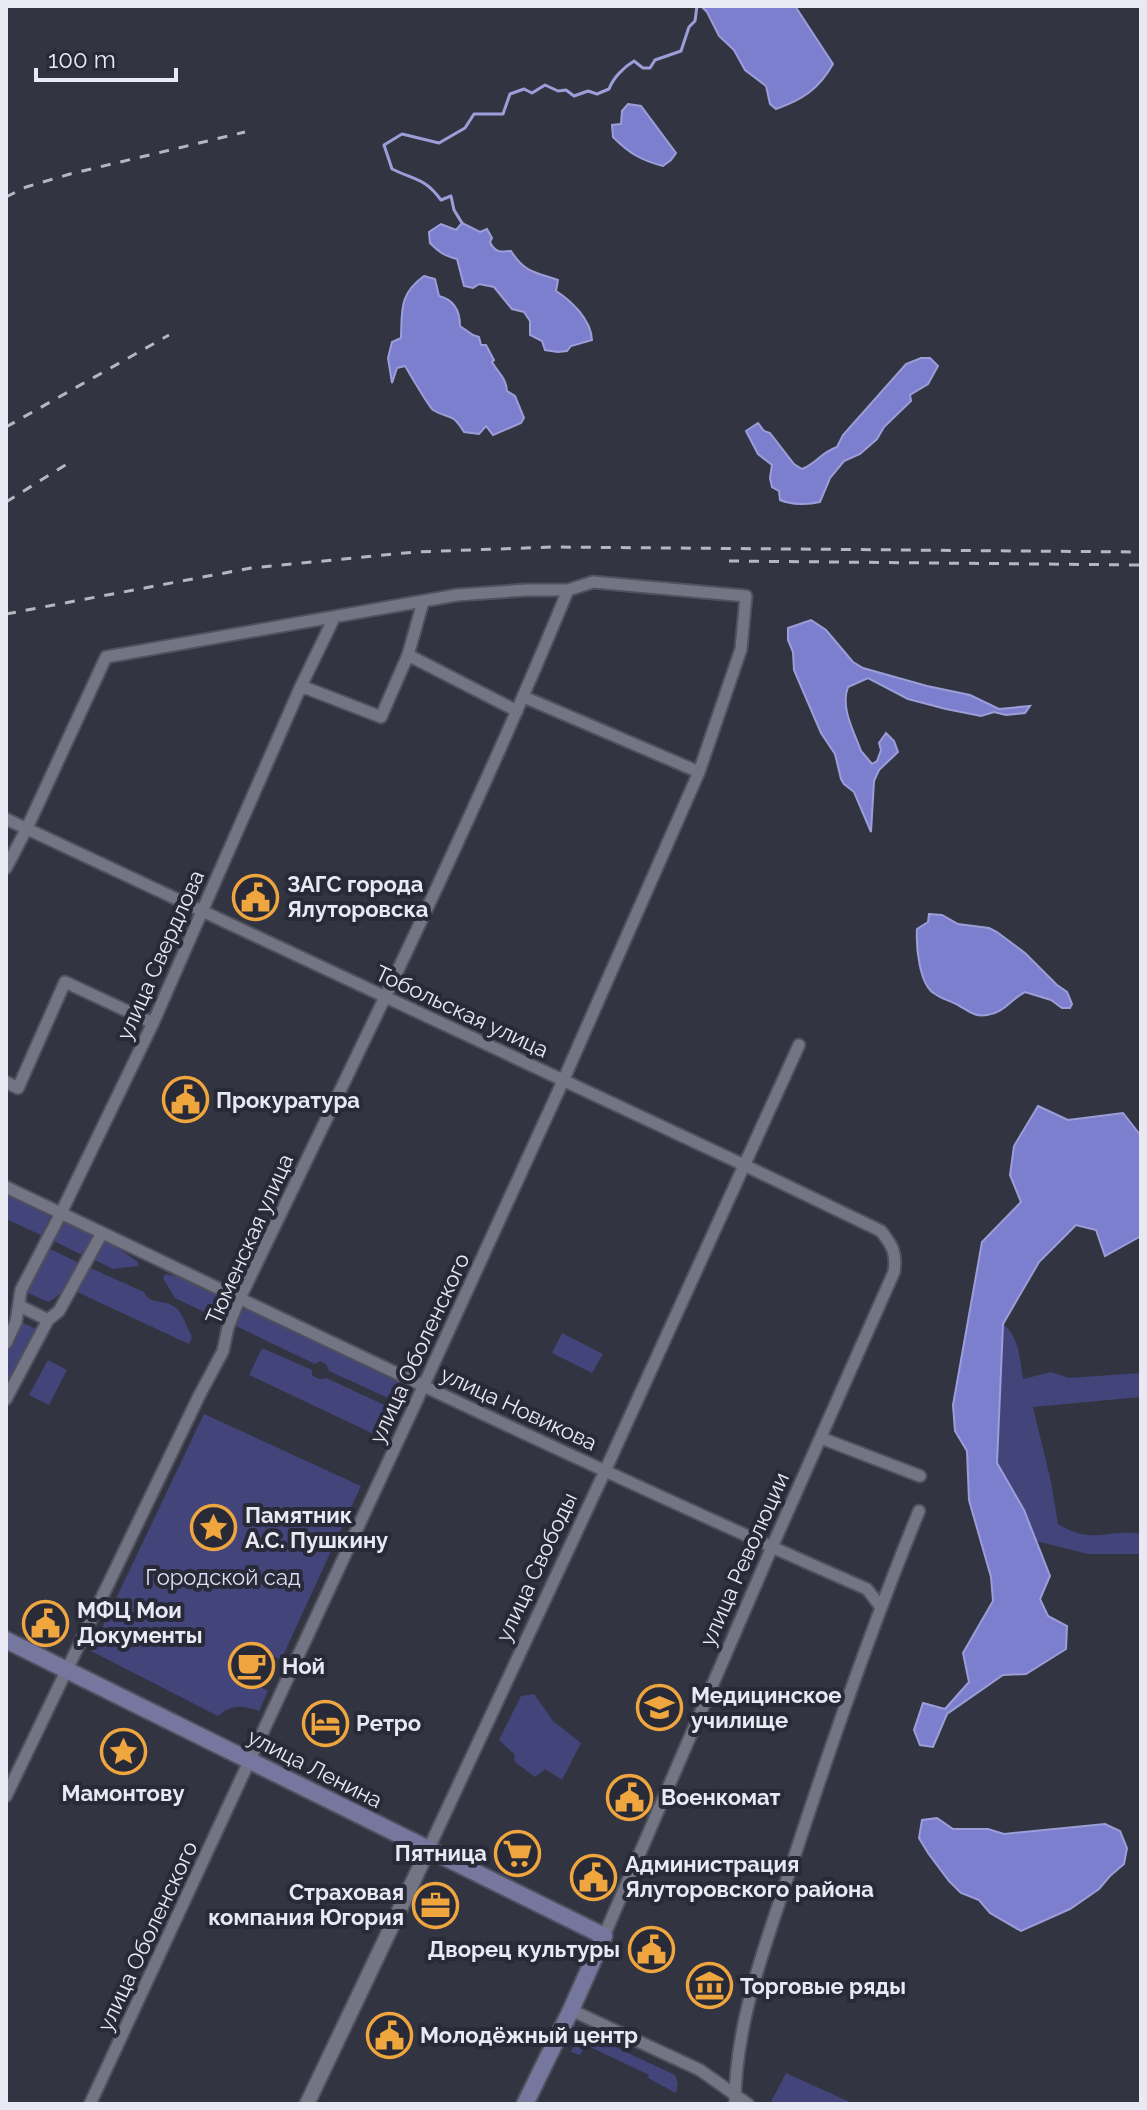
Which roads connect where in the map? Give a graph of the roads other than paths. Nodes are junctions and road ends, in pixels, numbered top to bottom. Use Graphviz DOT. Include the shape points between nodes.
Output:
graph roads {
  1 [pos="568,590"];
  2 [pos="423,602"];
  3 [pos="334,618"];
  4 [pos="408,655"];
  5 [pos="301,686"];
  6 [pos="524,697"];
  7 [pos="517,711"];
  8 [pos="699,772"];
  9 [pos="6,819"];
  10 [pos="27,828"];
  11 [pos="6,868"];
  12 [pos="203,910"];
  13 [pos="384,997"];
  14 [pos="153,1023"];
  15 [pos="799,1045"];
  16 [pos="563,1081"];
  17 [pos="6,1082"];
  18 [pos="744,1165"];
  19 [pos="6,1187"];
  20 [pos="61,1213"];
  21 [pos="102,1233"];
  22 [pos="894,1248"];
  23 [pos="239,1300"];
  24 [pos="20,1306"];
  25 [pos="48,1320"];
  26 [pos="6,1343"];
  27 [pos="424,1385"];
  28 [pos="6,1399"];
  29 [pos="821,1438"];
  30 [pos="605,1471"];
  31 [pos="920,1476"];
  32 [pos="919,1511"];
  33 [pos="772,1547"];
  34 [pos="880,1606"];
  35 [pos="6,1640"];
  36 [pos="68,1669"];
  37 [pos="251,1761"];
  38 [pos="6,1796"];
  39 [pos="428,1850"];
  40 [pos="604,1936"];
  41 [pos="571,2010"];
  42 [pos="735,2100"];
  43 [pos="90,2104"];
  44 [pos="307,2104"];
  45 [pos="525,2104"];
  46 [pos="748,2104"];
  1 -- 2 [label="street" via="457,595"];
  1 -- 6 [label="street, Тюменская улица"];
  1 -- 8 [label="street, улица Оболенского" via="593,582 746,596 741,649"];
  2 -- 3 [label="street"];
  2 -- 4 [label="street"];
  3 -- 5 [label="street, улица Свердлова"];
  3 -- 10 [label="street" via="106,657"];
  4 -- 5 [label="street" via="381,717"];
  4 -- 7 [label="street"];
  5 -- 12 [label="street, улица Свердлова"];
  6 -- 7 [label="street, Тюменская улица"];
  6 -- 8 [label="street"];
  7 -- 13 [label="street, Тюменская улица"];
  8 -- 16 [label="street, улица Оболенского"];
  9 -- 10 [label="street, Тобольская улица"];
  10 -- 11 [label="street"];
  10 -- 12 [label="street, Тобольская улица"];
  12 -- 13 [label="street, Тобольская улица"];
  12 -- 14 [label="street, улица Свердлова"];
  13 -- 16 [label="street, Тобольская улица"];
  13 -- 23 [label="street, Тюменская улица"];
  14 -- 17 [label="street" via="65,982 18,1088"];
  14 -- 20 [label="street, улица Свердлова"];
  15 -- 18 [label="street, улица Свободы"];
  16 -- 18 [label="street, Тобольская улица"];
  16 -- 27 [label="street, улица Оболенского"];
  18 -- 22 [label="street, Тобольская улица" via="881,1231"];
  18 -- 30 [label="street, улица Свободы"];
  19 -- 20 [label="street, улица Новикова"];
  20 -- 21 [label="street, улица Новикова"];
  20 -- 24 [label="street, улица Свердлова" via="21,1290"];
  21 -- 23 [label="street, улица Новикова"];
  21 -- 25 [label="street" via="59,1311"];
  22 -- 29 [label="street, улица Революции" via="894,1272"];
  23 -- 27 [label="street, улица Новикова"];
  23 -- 36 [label="street, Тюменская улица" via="223,1351"];
  24 -- 25 [label="street"];
  24 -- 26 [label="street, улица Свердлова"];
  25 -- 28 [label="street"];
  27 -- 30 [label="street, улица Новикова"];
  27 -- 37 [label="street, улица Оболенского"];
  29 -- 31 [label="street"];
  29 -- 33 [label="street, улица Революции"];
  30 -- 33 [label="street, улица Новикова"];
  30 -- 39 [label="street, улица Свободы"];
  32 -- 34 [label="street"];
  33 -- 34 [label="street, улица Новикова" via="867,1589"];
  33 -- 40 [label="street, улица Революции"];
  34 -- 42 [label="street" via="746,2011"];
  35 -- 36 [label="main road, улица Ленина"];
  36 -- 37 [label="main road, улица Ленина"];
  36 -- 38 [label="street, Тюменская улица"];
  37 -- 39 [label="main road, улица Ленина"];
  37 -- 43 [label="street, улица Оболенского"];
  39 -- 40 [label="main road, улица Ленина"];
  39 -- 44 [label="street, улица Свободы"];
  40 -- 41 [label="main road, улица Революции"];
  41 -- 42 [label="street" via="700,2070"];
  41 -- 45 [label="main road, улица Революции"];
  42 -- 46 [label="street"];
}
